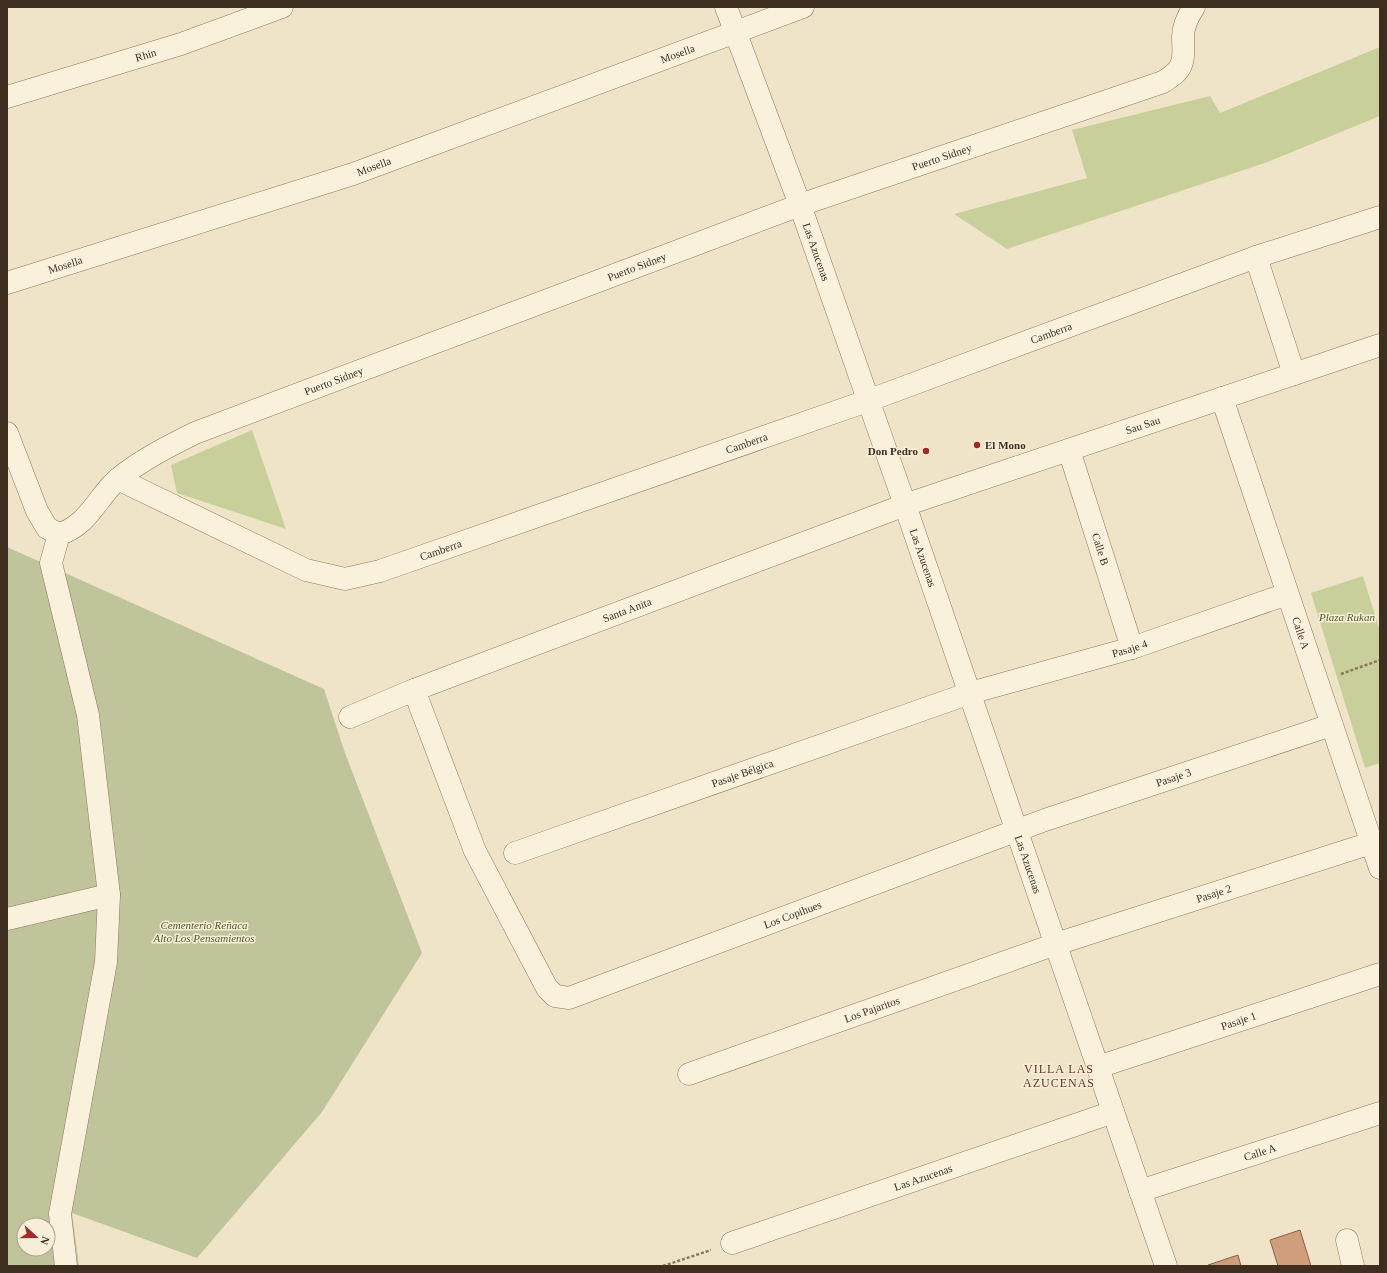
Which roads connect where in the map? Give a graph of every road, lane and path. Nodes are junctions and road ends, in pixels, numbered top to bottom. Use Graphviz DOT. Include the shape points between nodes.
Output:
graph roads {
  1 [pos="282,7"];
  2 [pos="726,7"];
  3 [pos="803,7"];
  4 [pos="1194,7"];
  5 [pos="736,32"];
  6 [pos="7,97"];
  7 [pos="800,205"];
  8 [pos="1380,217"];
  9 [pos="1256,257"];
  10 [pos="7,284"];
  11 [pos="1380,345"];
  12 [pos="1294,374"];
  13 [pos="1222,398"];
  14 [pos="868,401"];
  15 [pos="7,433"];
  16 [pos="1069,450"];
  17 [pos="118,479"];
  18 [pos="905,505"];
  19 [pos="59,534"];
  20 [pos="1287,594"];
  21 [pos="1132,648"];
  22 [pos="1380,660"];
  23 [pos="1317,682"];
  24 [pos="414,690"];
  25 [pos="970,693"];
  26 [pos="350,717"];
  27 [pos="1331,725"];
  28 [pos="1017,831"];
  29 [pos="1371,844"];
  30 [pos="515,853"];
  31 [pos="1380,868"];
  32 [pos="109,895"];
  33 [pos="7,919"];
  34 [pos="1056,944"];
  35 [pos="1380,974"];
  36 [pos="1098,1067"];
  37 [pos="689,1074"];
  38 [pos="1113,1112"];
  39 [pos="1380,1113"];
  40 [pos="1140,1191"];
  41 [pos="1347,1240"];
  42 [pos="732,1244"];
  43 [pos="66,1266"];
  44 [pos="663,1266"];
  45 [pos="1166,1266"];
  46 [pos="1353,1266"];
  1 -- 6 [label="street, Rhin" via="181,44"];
  2 -- 5 [label="street, Las Azucenas"];
  3 -- 5 [label="street"];
  4 -- 7 [label="street, Puerto Sidney" via="1187,16 1181,65 1176,73 1163,82"];
  5 -- 7 [label="street, Las Azucenas"];
  5 -- 10 [label="street, Mosella" via="353,174"];
  7 -- 14 [label="street, Las Azucenas"];
  7 -- 17 [label="street, Puerto Sidney" via="195,434 160,451"];
  8 -- 9 [label="street, Camberra"];
  9 -- 12 [label="street"];
  9 -- 14 [label="street, Camberra"];
  11 -- 12 [label="street, Sau Sau"];
  12 -- 13 [label="street, Sau Sau"];
  13 -- 16 [label="street, Sau Sau"];
  13 -- 20 [label="street, Calle A"];
  14 -- 17 [label="street, Camberra" via="380,571 345,579 306,570"];
  14 -- 18 [label="street, Las Azucenas"];
  15 -- 19 [label="street" via="37,511 47,528"];
  16 -- 18 [label="street, Sau Sau"];
  16 -- 21 [label="street, Calle B"];
  17 -- 19 [label="street, Puerto Sidney" via="78,526"];
  18 -- 24 [label="street, Santa Anita"];
  18 -- 25 [label="street, Las Azucenas"];
  19 -- 32 [label="street" via="51,563 88,715"];
  20 -- 21 [label="street, Pasaje 4"];
  20 -- 23 [label="street, Calle A"];
  21 -- 25 [label="street, Pasaje 4"];
  22 -- 23 [label="path"];
  23 -- 27 [label="street, Calle A"];
  24 -- 26 [label="street, Santa Anita"];
  24 -- 28 [label="street, Los Copihues" via="475,851 547,988 555,996 569,998"];
  25 -- 28 [label="street, Las Azucenas"];
  25 -- 30 [label="street, Pasaje Bélgica"];
  27 -- 28 [label="street, Pasaje 3"];
  27 -- 29 [label="street, Calle A"];
  28 -- 34 [label="street, Las Azucenas"];
  29 -- 31 [label="street, Calle A"];
  29 -- 34 [label="street, Pasaje 2"];
  32 -- 33 [label="street"];
  32 -- 43 [label="street" via="106,962 60,1214"];
  34 -- 36 [label="street, Las Azucenas"];
  34 -- 37 [label="street, Los Pajaritos"];
  35 -- 36 [label="street, Pasaje 1"];
  36 -- 38 [label="street, Las Azucenas"];
  38 -- 40 [label="street, Las Azucenas"];
  38 -- 42 [label="street, Las Azucenas"];
  39 -- 40 [label="street, Calle A"];
  40 -- 45 [label="street, Las Azucenas"];
  41 -- 46 [label="street"];
  42 -- 44 [label="path"];
}
